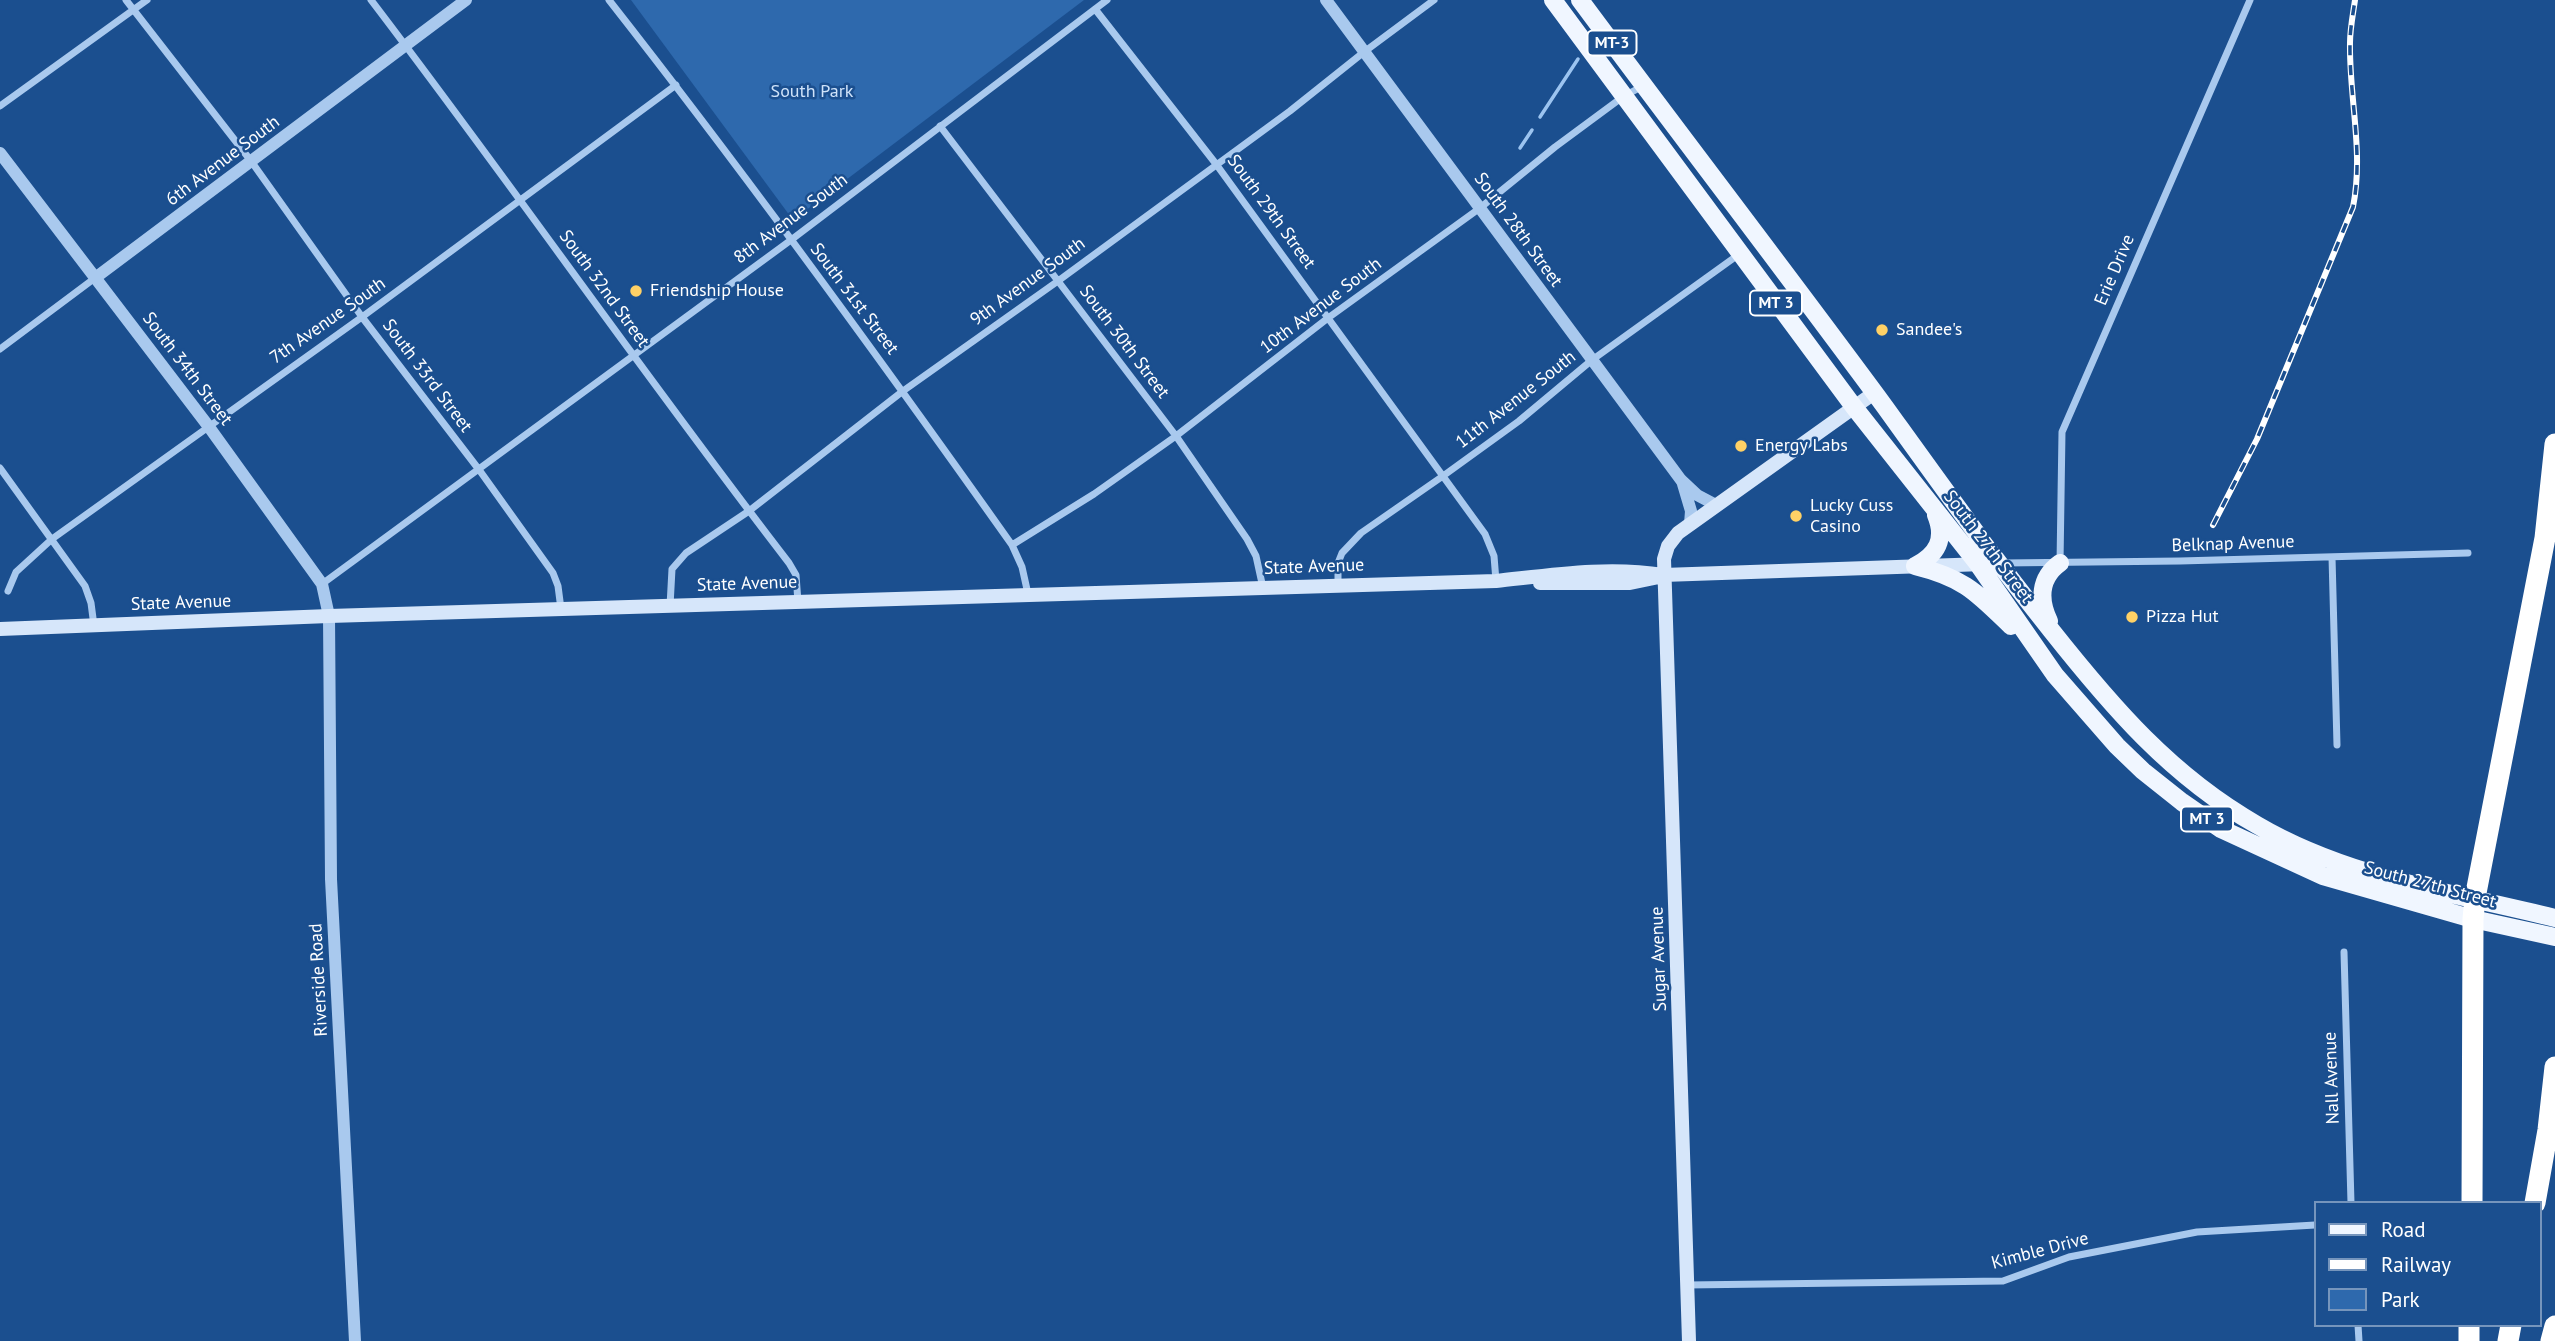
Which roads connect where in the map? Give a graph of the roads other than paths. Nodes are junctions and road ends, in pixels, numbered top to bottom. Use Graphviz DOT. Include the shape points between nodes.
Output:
graph roads {
  1 [pos="126,0"];
  2 [pos="147,0"];
  3 [pos="371,0"];
  4 [pos="466,0"];
  5 [pos="609,0"];
  6 [pos="1107,0"];
  7 [pos="1326,0"];
  8 [pos="1434,0"];
  9 [pos="1553,0"];
  10 [pos="1580,0"];
  11 [pos="2250,0"];
  12 [pos="1095,9"];
  13 [pos="134,10"];
  14 [pos="406,45"];
  15 [pos="1364,52"];
  16 [pos="676,85"];
  17 [pos="1644,86"];
  18 [pos="1624,96"];
  19 [pos="0,106"];
  20 [pos="940,125"];
  21 [pos="0,153"];
  22 [pos="251,161"];
  23 [pos="1216,163"];
  24 [pos="521,200"];
  25 [pos="1480,208"];
  26 [pos="791,240"];
  27 [pos="1739,254"];
  28 [pos="95,278"];
  29 [pos="1058,281"];
  30 [pos="362,317"];
  31 [pos="1328,318"];
  32 [pos="0,349"];
  33 [pos="633,358"];
  34 [pos="1592,360"];
  35 [pos="903,391"];
  36 [pos="1874,393"];
  37 [pos="1854,407"];
  38 [pos="209,427"];
  39 [pos="1176,436"];
  40 [pos="2555,444"];
  41 [pos="0,468"];
  42 [pos="480,471"];
  43 [pos="1443,477"];
  44 [pos="1681,480"];
  45 [pos="1716,505"];
  46 [pos="1933,507"];
  47 [pos="749,511"];
  48 [pos="1690,524"];
  49 [pos="52,539"];
  50 [pos="1012,545"];
  51 [pos="2468,553"];
  52 [pos="2332,557"];
  53 [pos="1999,563"];
  54 [pos="2060,563"];
  55 [pos="1978,564"];
  56 [pos="1915,566"];
  57 [pos="1663,575"];
  58 [pos="1496,581"];
  59 [pos="323,584"];
  60 [pos="1338,586"];
  61 [pos="1263,588"];
  62 [pos="8,591"];
  63 [pos="1028,594"];
  64 [pos="798,601"];
  65 [pos="670,607"];
  66 [pos="561,610"];
  67 [pos="329,616"];
  68 [pos="94,626"];
  69 [pos="0,629"];
  70 [pos="2054,634"];
  71 [pos="2040,654"];
  72 [pos="2337,744"];
  73 [pos="2474,908"];
  74 [pos="2555,918"];
  75 [pos="2555,937"];
  76 [pos="2344,952"];
  77 [pos="2555,1067"];
  78 [pos="2351,1201"];
  79 [pos="2472,1201"];
  80 [pos="2535,1201"];
  81 [pos="2314,1225"];
  82 [pos="1687,1285"];
  83 [pos="2555,1326"];
  84 [pos="355,1341"];
  85 [pos="1689,1341"];
  86 [pos="2552,1341"];
  1 -- 13 [label="street, South 33rd Street"];
  2 -- 13 [label="street"];
  3 -- 14 [label="street, South 32nd Street"];
  4 -- 14 [label="street, 6th Avenue South"];
  5 -- 16 [label="street, South 31st Street"];
  6 -- 12 [label="street, 8th Avenue South"];
  7 -- 15 [label="street, South 28th Street"];
  8 -- 15 [label="street, 9th Avenue South"];
  9 -- 18 [label="main road, South 27th Street / MT 3"];
  10 -- 17 [label="main road, South 27th Street / MT-3"];
  11 -- 54 [label="street, Erie Drive" via="2062,432"];
  12 -- 20 [label="street, 8th Avenue South"];
  12 -- 23 [label="street, South 29th Street"];
  13 -- 19 [label="street"];
  13 -- 22 [label="street, South 33rd Street"];
  14 -- 22 [label="street, 6th Avenue South"];
  14 -- 24 [label="street, South 32nd Street"];
  15 -- 23 [label="street, 9th Avenue South"];
  15 -- 25 [label="street, South 28th Street"];
  16 -- 24 [label="street, 7th Avenue South"];
  16 -- 26 [label="street, South 31st Street"];
  17 -- 18 [label="street, 10th Avenue South"];
  17 -- 36 [label="main road, South 27th Street"];
  18 -- 25 [label="street, 10th Avenue South"];
  18 -- 27 [label="main road, South 27th Street / MT 3"];
  20 -- 26 [label="street, 8th Avenue South"];
  20 -- 29 [label="street, South 30th Street"];
  21 -- 28 [label="street, South 34th Street"];
  22 -- 28 [label="street, 6th Avenue South"];
  22 -- 30 [label="street, South 33rd Street"];
  23 -- 29 [label="street, 9th Avenue South"];
  23 -- 31 [label="street, South 29th Street"];
  24 -- 30 [label="street, 7th Avenue South"];
  24 -- 33 [label="street, South 32nd Street"];
  25 -- 31 [label="street, 10th Avenue South"];
  25 -- 34 [label="street, South 28th Street"];
  26 -- 33 [label="street, 8th Avenue South"];
  26 -- 35 [label="street, South 31st Street"];
  27 -- 34 [label="street, 11th Avenue South"];
  27 -- 37 [label="main road, South 27th Street / MT 3"];
  28 -- 32 [label="street, 6th Avenue South"];
  28 -- 38 [label="street, South 34th Street"];
  29 -- 35 [label="street, 9th Avenue South"];
  29 -- 39 [label="street, South 30th Street"];
  30 -- 38 [label="street, 7th Avenue South"];
  30 -- 42 [label="street, South 33rd Street"];
  31 -- 39 [label="street, 10th Avenue South"];
  31 -- 43 [label="street, South 29th Street"];
  33 -- 42 [label="street, 8th Avenue South"];
  33 -- 47 [label="street, South 32nd Street"];
  34 -- 43 [label="street, 11th Avenue South"];
  34 -- 44 [label="street, South 28th Street"];
  35 -- 47 [label="street, 9th Avenue South"];
  35 -- 50 [label="street, South 31st Street"];
  36 -- 37 [label="main road, Sugar Avenue"];
  36 -- 53 [label="main road, South 27th Street"];
  37 -- 45 [label="main road, Sugar Avenue"];
  37 -- 46 [label="main road, South 27th Street / MT 3"];
  38 -- 49 [label="street, 7th Avenue South"];
  38 -- 59 [label="street, South 34th Street"];
  39 -- 50 [label="street, 10th Avenue South"];
  39 -- 61 [label="street, South 30th Street" via="1247,539"];
  40 -- 73 [label="highway" via="2541,562"];
  41 -- 49 [label="street"];
  42 -- 59 [label="street, 8th Avenue South"];
  42 -- 66 [label="street, South 33rd Street" via="553,573"];
  43 -- 58 [label="street, South 29th Street" via="1490,544"];
  43 -- 60 [label="street, 11th Avenue South" via="1348,544 1338,564"];
  44 -- 45 [label="street, South 28th Street"];
  44 -- 48 [label="street, South 28th Street" via="1690,502"];
  45 -- 48 [label="main road, Sugar Avenue"];
  46 -- 55 [label="main road, South 27th Street / MT 3"];
  46 -- 56 [label="main road" via="1941,528 1940,541 1929,558"];
  47 -- 64 [label="street, South 32nd Street" via="796,575"];
  47 -- 65 [label="street, 9th Avenue South" via="676,563 670,581"];
  48 -- 57 [label="main road, Sugar Avenue" via="1668,546"];
  49 -- 62 [label="street, 7th Avenue South" via="16,572"];
  49 -- 68 [label="street" via="85,586"];
  50 -- 63 [label="street, South 31st Street"];
  51 -- 52 [label="street, Belknap Avenue"];
  52 -- 54 [label="street, Belknap Avenue"];
  52 -- 72 [label="street"];
  53 -- 54 [label="street, Belknap Avenue"];
  53 -- 55 [label="main road, State Avenue"];
  53 -- 70 [label="main road, South 27th Street / MT 3"];
  54 -- 70 [label="main road" via="2042,592"];
  55 -- 56 [label="main road, State Avenue"];
  55 -- 71 [label="main road, South 27th Street / MT 3"];
  56 -- 57 [label="main road, State Avenue"];
  56 -- 71 [label="main road" via="1961,582"];
  57 -- 58 [label="main road, State Avenue" via="1641,582 1587,584"];
  57 -- 82 [label="main road, Sugar Avenue"];
  58 -- 60 [label="main road, State Avenue"];
  59 -- 67 [label="street, South 34th Street"];
  60 -- 61 [label="main road, State Avenue"];
  61 -- 63 [label="main road, State Avenue"];
  63 -- 64 [label="main road, State Avenue"];
  64 -- 65 [label="main road, State Avenue"];
  65 -- 66 [label="main road, State Avenue"];
  66 -- 67 [label="main road, State Avenue"];
  67 -- 68 [label="main road, State Avenue"];
  67 -- 84 [label="street, Riverside Road" via="331,879"];
  68 -- 69 [label="main road, State Avenue"];
  70 -- 73 [label="main road, South 27th Street / MT 3" via="2145,741 2236,812 2259,827 2346,864"];
  71 -- 73 [label="main road, South 27th Street / MT 3" via="2117,747 2221,829 2323,876"];
  73 -- 74 [label="main road, MT 3"];
  73 -- 75 [label="main road, South 27th Street / MT 3" via="2532,933"];
  73 -- 79 [label="highway"];
  76 -- 78 [label="street, Nall Avenue"];
  77 -- 80 [label="highway"];
  81 -- 82 [label="street, Kimble Drive" via="2197,1233 2069,1257 2003,1281"];
  82 -- 85 [label="main road, Sugar Avenue"];
  83 -- 86 [label="highway"];
}
